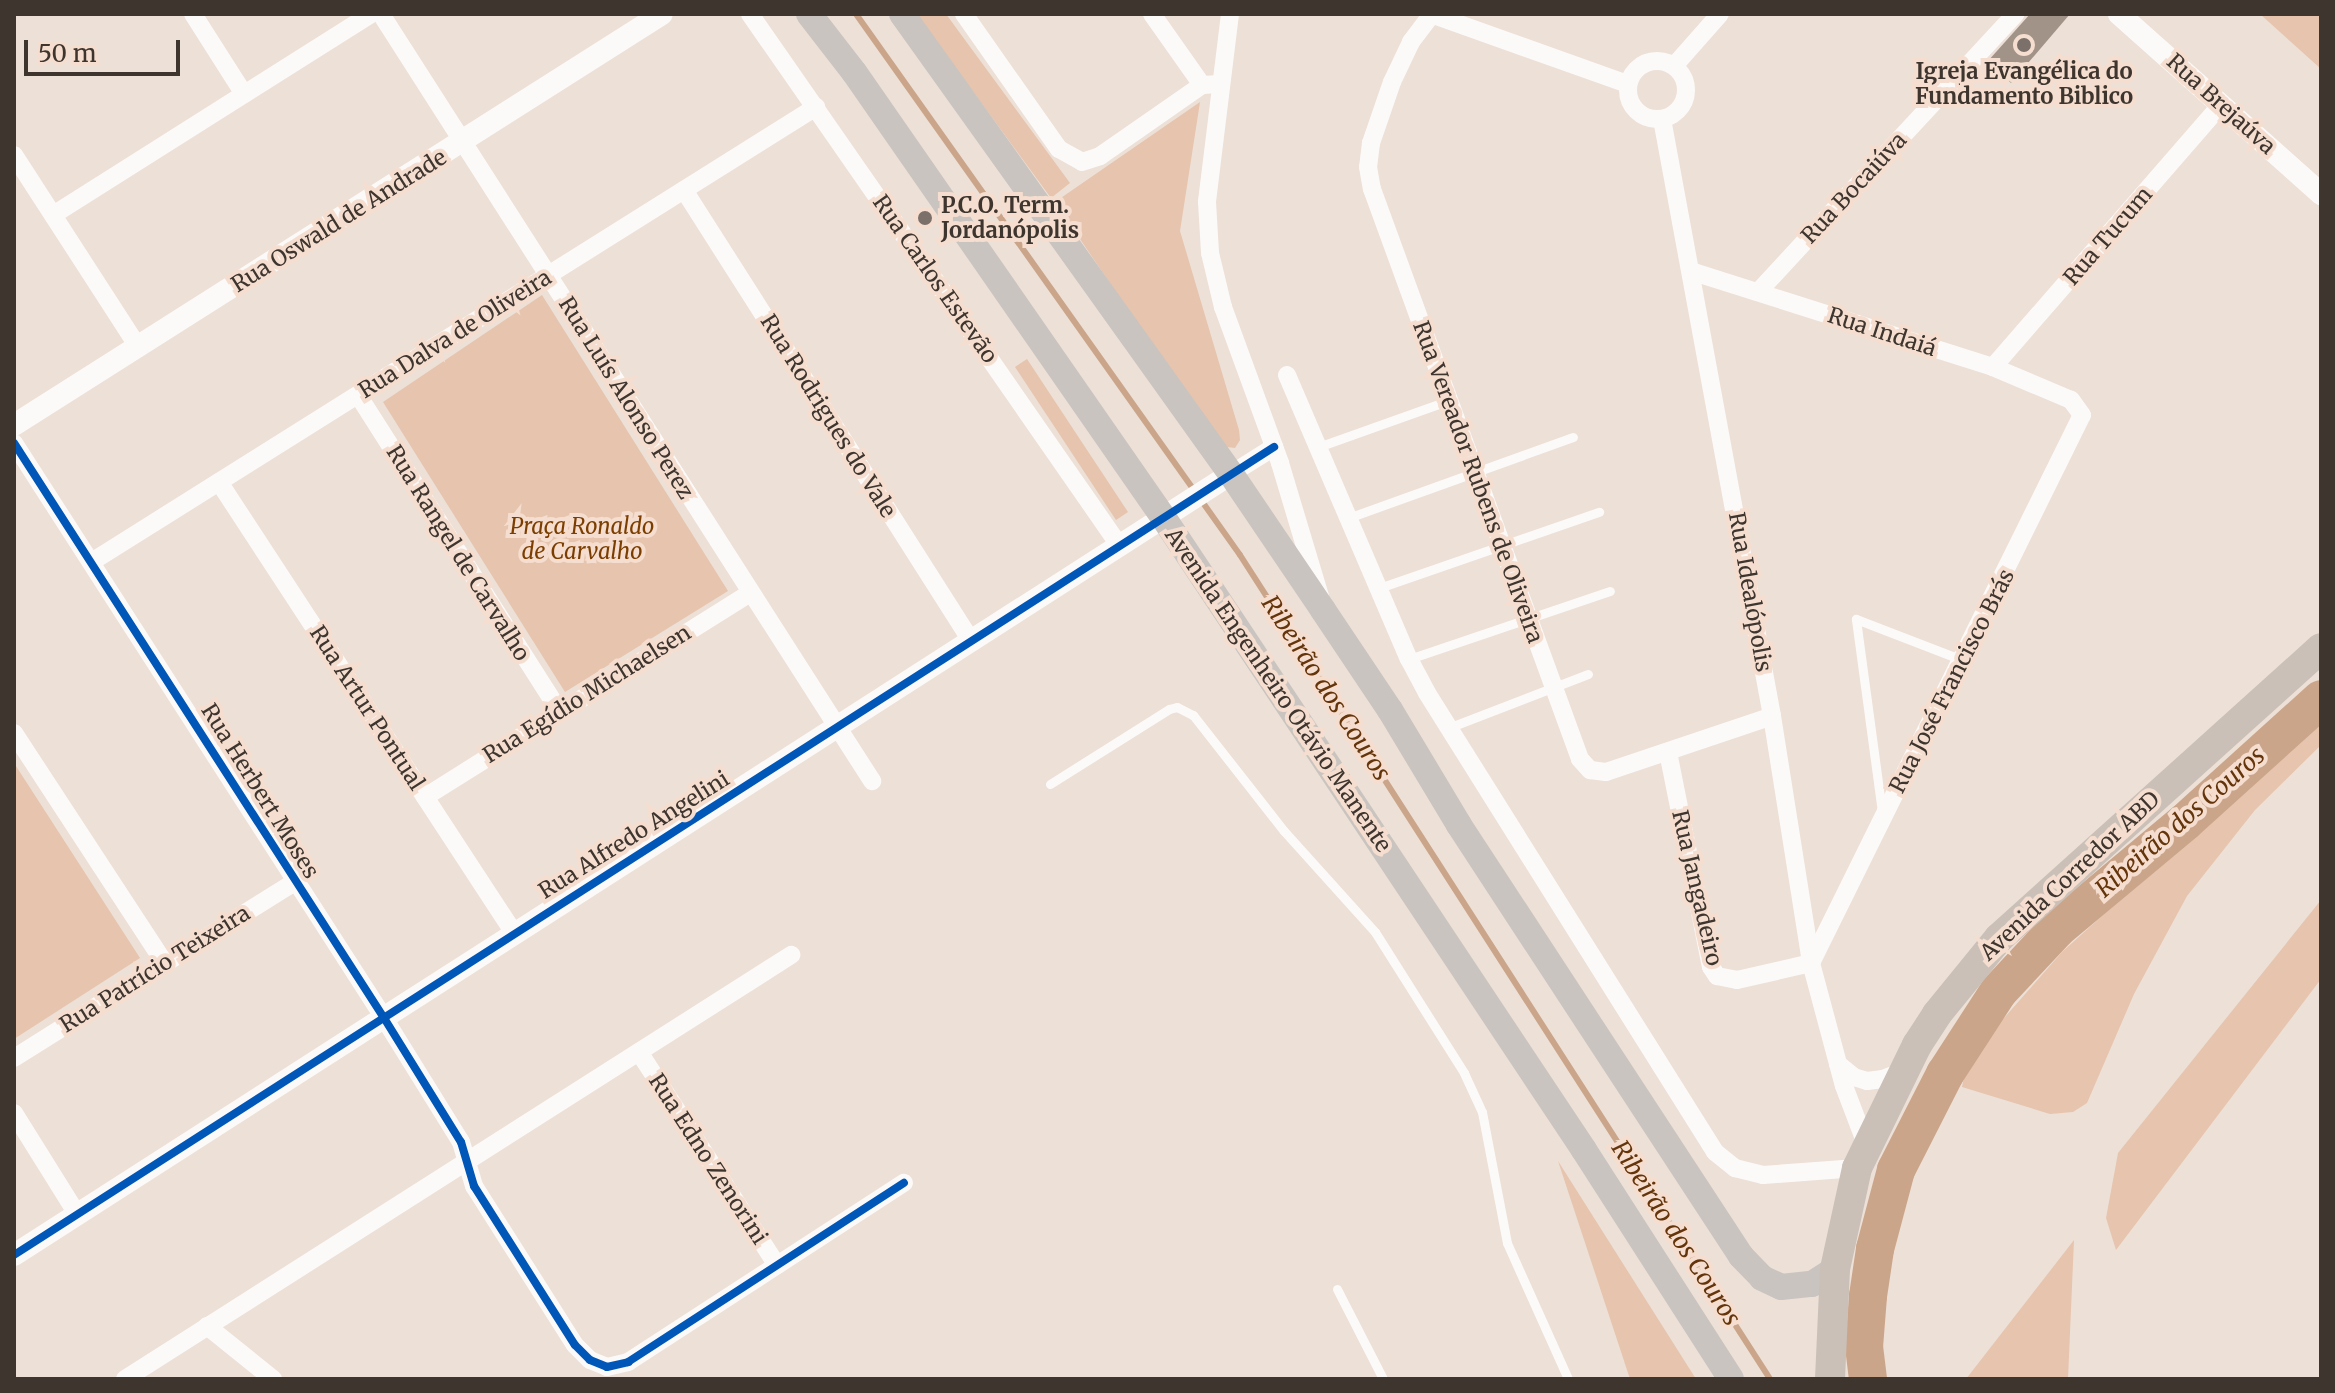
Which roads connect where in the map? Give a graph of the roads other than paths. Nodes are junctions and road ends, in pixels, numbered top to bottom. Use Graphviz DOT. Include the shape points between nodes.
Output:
graph roads {
  1 [pos="193,14"];
  2 [pos="371,14"];
  3 [pos="381,14"];
  4 [pos="662,14"];
  5 [pos="750,14"];
  6 [pos="809,14"];
  7 [pos="902,14"];
  8 [pos="964,14"];
  9 [pos="1152,14"];
  10 [pos="1230,14"];
  11 [pos="1432,14"];
  12 [pos="1720,14"];
  13 [pos="2015,14"];
  14 [pos="2119,14"];
  15 [pos="1674,66"];
  16 [pos="1221,84"];
  17 [pos="1628,84"];
  18 [pos="1202,85"];
  19 [pos="244,94"];
  20 [pos="2222,104"];
  21 [pos="816,107"];
  22 [pos="1662,119"];
  23 [pos="464,142"];
  24 [pos="14,155"];
  25 [pos="684,190"];
  26 [pos="2321,194"];
  27 [pos="53,215"];
  28 [pos="1691,271"];
  29 [pos="549,275"];
  30 [pos="1758,292"];
  31 [pos="138,347"];
  32 [pos="1993,367"];
  33 [pos="1287,375"];
  34 [pos="358,395"];
  35 [pos="2071,400"];
  36 [pos="1447,401"];
  37 [pos="14,425"];
  38 [pos="1573,437"];
  39 [pos="14,443"];
  40 [pos="1274,447"];
  41 [pos="1318,447"];
  42 [pos="1476,473"];
  43 [pos="1224,478"];
  44 [pos="219,482"];
  45 [pos="1172,512"];
  46 [pos="1599,512"];
  47 [pos="1348,518"];
  48 [pos="1119,545"];
  49 [pos="1502,545"];
  50 [pos="93,561"];
  51 [pos="1379,588"];
  52 [pos="1610,591"];
  53 [pos="750,593"];
  54 [pos="1323,610"];
  55 [pos="1529,619"];
  56 [pos="972,642"];
  57 [pos="2321,648"];
  58 [pos="1409,659"];
  59 [pos="1962,660"];
  60 [pos="1588,674"];
  61 [pos="1553,686"];
  62 [pos="559,711"];
  63 [pos="1772,716"];
  64 [pos="837,728"];
  65 [pos="1448,728"];
  66 [pos="14,733"];
  67 [pos="1668,752"];
  68 [pos="872,781"];
  69 [pos="1050,784"];
  70 [pos="425,797"];
  71 [pos="1883,820"];
  72 [pos="296,881"];
  73 [pos="514,933"];
  74 [pos="791,955"];
  75 [pos="164,962"];
  76 [pos="1811,963"];
  77 [pos="384,1018"];
  78 [pos="639,1052"];
  79 [pos="14,1058"];
  80 [pos="1838,1064"];
  81 [pos="1904,1070"];
  82 [pos="14,1113"];
  83 [pos="1862,1156"];
  84 [pos="467,1163"];
  85 [pos="904,1183"];
  86 [pos="77,1214"];
  87 [pos="14,1255"];
  88 [pos="777,1265"];
  89 [pos="1835,1269"];
  90 [pos="1337,1289"];
  91 [pos="207,1326"];
  92 [pos="125,1379"];
  93 [pos="273,1379"];
  94 [pos="1383,1379"];
  95 [pos="1568,1379"];
  96 [pos="1731,1379"];
  97 [pos="1830,1379"];
  1 -- 19 [label="street"];
  2 -- 19 [label="street"];
  3 -- 23 [label="street, Rua Luís Alonso Perez"];
  4 -- 23 [label="street, Rua Oswald de Andrade"];
  5 -- 21 [label="street, Rua Carlos Estevão"];
  6 -- 45 [label="main road, Avenida Engenheiro Otávio Manente"];
  7 -- 43 [label="main road"];
  8 -- 18 [label="street" via="1059,149 1074,160 1100,156"];
  9 -- 18 [label="street"];
  10 -- 16 [label="street"];
  11 -- 17 [label="street"];
  11 -- 36 [label="street, Rua Vereador Rubens de Oliveira" via="1392,82 1368,167"];
  12 -- 15 [label="street"];
  13 -- 30 [label="street, Rua Bocaiúva"];
  14 -- 20 [label="street, Rua Brejaúva"];
  15 -- 17 [label="street" via="1646,62"];
  15 -- 22 [label="street" via="1685,82 1684,101"];
  16 -- 18 [label="street"];
  16 -- 40 [label="street" via="1207,202 1210,253 1223,307"];
  17 -- 22 [label="street" via="1636,111"];
  19 -- 27 [label="street"];
  20 -- 26 [label="street, Rua Brejaúva"];
  20 -- 32 [label="street, Rua Tucum"];
  21 -- 25 [label="street, Rua Dalva de Oliveira"];
  21 -- 48 [label="street, Rua Carlos Estevão"];
  22 -- 28 [label="street, Rua Idealópolis"];
  23 -- 29 [label="street, Rua Luís Alonso Perez"];
  23 -- 31 [label="street, Rua Oswald de Andrade"];
  24 -- 27 [label="street"];
  25 -- 29 [label="street, Rua Dalva de Oliveira"];
  25 -- 56 [label="street, Rua Rodrigues do Vale"];
  27 -- 31 [label="street"];
  28 -- 30 [label="street, Rua Indaiá"];
  28 -- 63 [label="street, Rua Idealópolis"];
  29 -- 34 [label="street, Rua Dalva de Oliveira"];
  29 -- 53 [label="street, Rua Luís Alonso Perez"];
  30 -- 32 [label="street, Rua Indaiá"];
  31 -- 37 [label="street, Rua Oswald de Andrade"];
  32 -- 35 [label="street, Rua Indaiá"];
  33 -- 41 [label="street"];
  34 -- 44 [label="street, Rua Dalva de Oliveira"];
  34 -- 62 [label="street, Rua Rangel de Carvalho"];
  35 -- 59 [label="street, Rua José Francisco Brás" via="2082,415 2080,425"];
  36 -- 41 [label="lane"];
  36 -- 42 [label="street, Rua Vereador Rubens de Oliveira"];
  38 -- 42 [label="lane"];
  39 -- 50 [label="street, Rua Herbert Moses"];
  40 -- 43 [label="street, Rua Alfredo Angelini"];
  40 -- 54 [label="street"];
  41 -- 47 [label="street"];
  42 -- 47 [label="lane"];
  42 -- 49 [label="street, Rua Vereador Rubens de Oliveira"];
  43 -- 45 [label="street, Rua Alfredo Angelini"];
  43 -- 54 [label="main road"];
  44 -- 50 [label="street, Rua Dalva de Oliveira"];
  44 -- 70 [label="street, Rua Artur Pontual"];
  45 -- 48 [label="street, Rua Alfredo Angelini"];
  45 -- 96 [label="main road, Avenida Engenheiro Otávio Manente"];
  46 -- 49 [label="lane"];
  47 -- 51 [label="street"];
  48 -- 56 [label="street, Rua Alfredo Angelini"];
  49 -- 51 [label="lane"];
  49 -- 55 [label="street, Rua Vereador Rubens de Oliveira"];
  50 -- 72 [label="street, Rua Herbert Moses"];
  51 -- 58 [label="street"];
  52 -- 55 [label="lane"];
  53 -- 62 [label="street, Rua Egídio Michaelsen"];
  53 -- 64 [label="street, Rua Luís Alonso Perez"];
  54 -- 89 [label="main road" via="1741,1256 1762,1278 1781,1287 1812,1284"];
  55 -- 58 [label="lane"];
  55 -- 61 [label="street, Rua Vereador Rubens de Oliveira"];
  56 -- 64 [label="street, Rua Alfredo Angelini"];
  57 -- 81 [label="highway, Avenida Corredor ABD" via="1999,938 1955,989"];
  58 -- 65 [label="street"];
  59 -- 71 [label="street, Rua José Francisco Brás"];
  59 -- 71 [label="lane" via="1856,619"];
  60 -- 61 [label="lane"];
  61 -- 65 [label="lane"];
  61 -- 67 [label="street, Rua Vereador Rubens de Oliveira" via="1580,759 1590,770 1606,772"];
  62 -- 70 [label="street, Rua Egídio Michaelsen"];
  63 -- 67 [label="street, Rua Vereador Rubens de Oliveira"];
  63 -- 76 [label="street, Rua Idealópolis"];
  64 -- 68 [label="street, Rua Luís Alonso Perez"];
  64 -- 73 [label="street, Rua Alfredo Angelini"];
  65 -- 83 [label="street" via="1720,1159 1763,1175"];
  66 -- 75 [label="street"];
  67 -- 76 [label="street, Rua Jangadeiro" via="1717,976 1737,980"];
  69 -- 95 [label="lane" via="1169,709 1193,715 1284,831 1375,932 1464,1073 1482,1112 1507,1243"];
  70 -- 73 [label="street, Rua Artur Pontual"];
  71 -- 76 [label="street, Rua José Francisco Brás"];
  72 -- 75 [label="street, Rua Patrício Teixeira"];
  72 -- 77 [label="street, Rua Herbert Moses"];
  73 -- 77 [label="street, Rua Alfredo Angelini"];
  74 -- 78 [label="street"];
  75 -- 79 [label="street, Rua Patrício Teixeira"];
  76 -- 80 [label="street, Rua Idealópolis"];
  77 -- 84 [label="street, Rua Herbert Moses" via="461,1142"];
  77 -- 86 [label="street, Rua Alfredo Angelini"];
  78 -- 84 [label="street"];
  78 -- 88 [label="street, Rua Edno Zenorini"];
  80 -- 81 [label="street" via="1867,1081"];
  80 -- 83 [label="street, Rua Idealópolis"];
  81 -- 83 [label="highway, Avenida Corredor ABD"];
  82 -- 86 [label="street"];
  83 -- 89 [label="highway, Avenida Corredor ABD"];
  84 -- 88 [label="street, Rua Herbert Moses" via="474,1186 575,1345 607,1367 628,1362"];
  84 -- 91 [label="street"];
  85 -- 88 [label="street, Rua Herbert Moses"];
  86 -- 87 [label="street, Rua Alfredo Angelini"];
  89 -- 97 [label="highway, Avenida Corredor ABD"];
  90 -- 94 [label="lane"];
  91 -- 92 [label="street"];
  91 -- 93 [label="street"];
}
